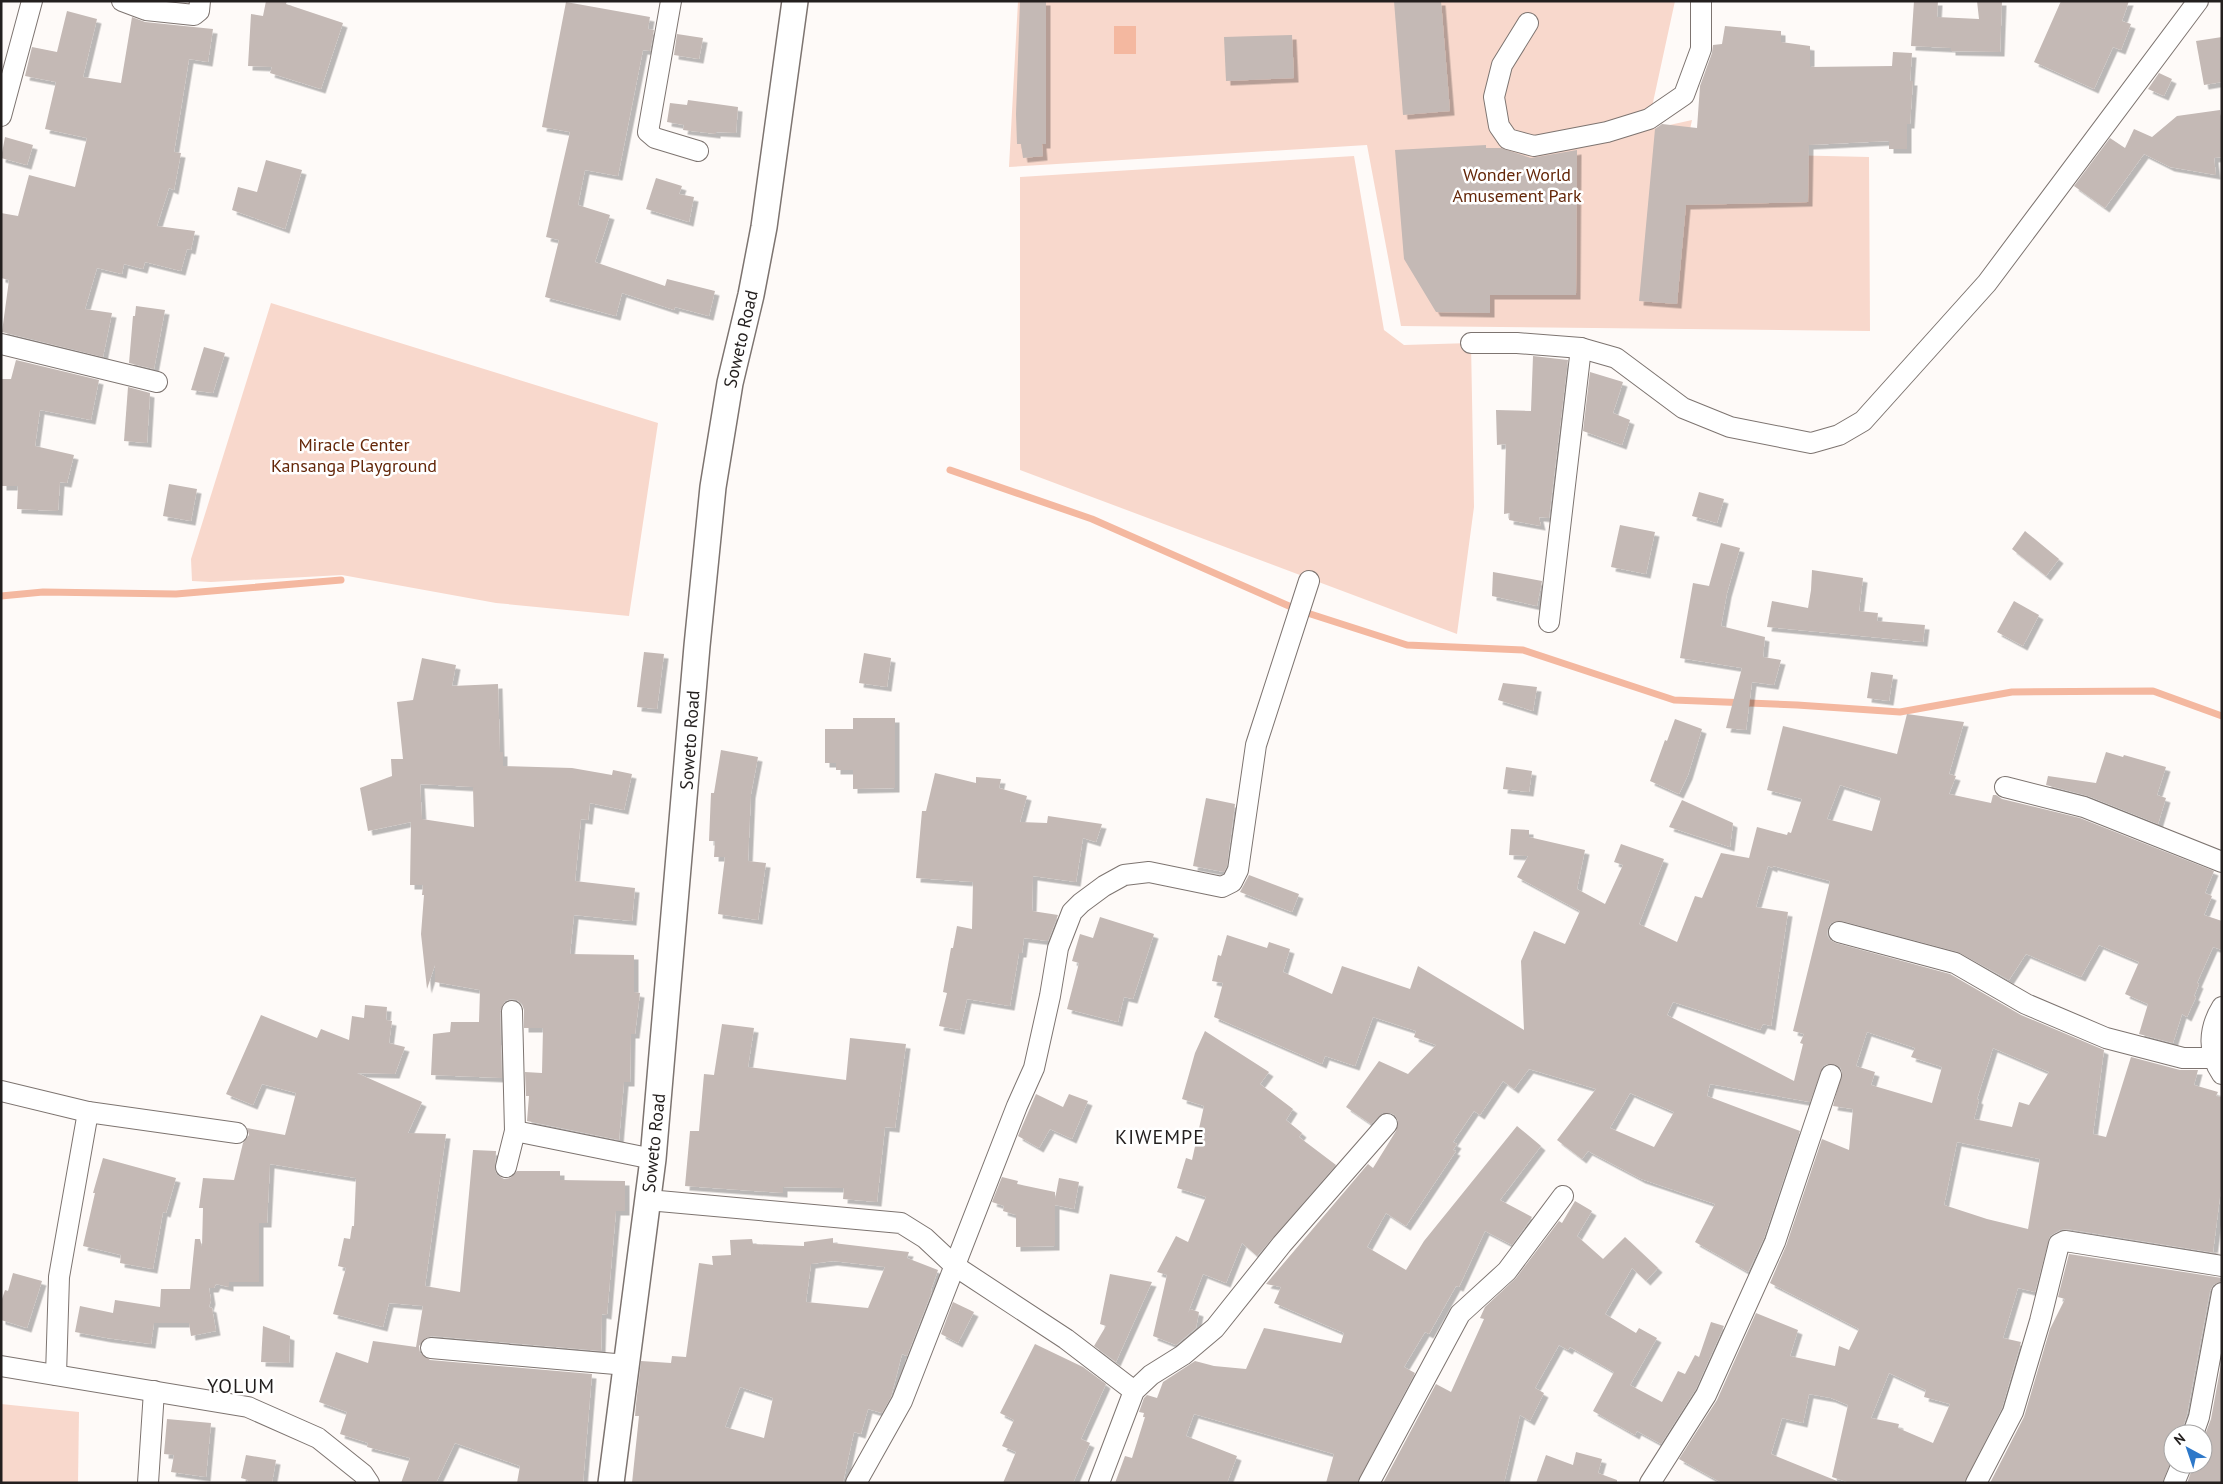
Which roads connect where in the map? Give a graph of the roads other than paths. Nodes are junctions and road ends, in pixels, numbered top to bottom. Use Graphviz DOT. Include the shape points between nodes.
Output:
graph roads {
  1 [pos="32,1"];
  2 [pos="122,1"];
  3 [pos="200,1"];
  4 [pos="671,1"];
  5 [pos="795,1"];
  6 [pos="1701,1"];
  7 [pos="2198,1"];
  8 [pos="1528,23"];
  9 [pos="1,116"];
  10 [pos="698,151"];
  11 [pos="1,344"];
  12 [pos="1471,344"];
  13 [pos="1582,348"];
  14 [pos="157,382"];
  15 [pos="1309,581"];
  16 [pos="1549,622"];
  17 [pos="2005,787"];
  18 [pos="2222,862"];
  19 [pos="1839,932"];
  20 [pos="2222,1007"];
  21 [pos="512,1011"];
  22 [pos="2217,1066"];
  23 [pos="1831,1075"];
  24 [pos="1,1091"];
  25 [pos="88,1112"];
  26 [pos="1387,1124"];
  27 [pos="515,1132"];
  28 [pos="237,1133"];
  29 [pos="653,1159"];
  30 [pos="506,1168"];
  31 [pos="1562,1196"];
  32 [pos="648,1200"];
  33 [pos="955,1266"];
  34 [pos="2222,1266"];
  35 [pos="2222,1293"];
  36 [pos="431,1348"];
  37 [pos="627,1365"];
  38 [pos="1,1366"];
  39 [pos="56,1375"];
  40 [pos="154,1391"];
  41 [pos="1134,1391"];
  42 [pos="2197,1424"];
  43 [pos="148,1483"];
  44 [pos="369,1483"];
  45 [pos="612,1483"];
  46 [pos="856,1483"];
  47 [pos="1099,1483"];
  48 [pos="1369,1483"];
  49 [pos="1650,1483"];
  50 [pos="1976,1483"];
  1 -- 9 [label="street"];
  2 -- 3 [label="street" via="146,10 194,15 199,11"];
  4 -- 10 [label="street" via="648,132 655,138"];
  5 -- 29 [label="street, Soweto Road" via="764,227 730,383 713,487"];
  6 -- 8 [label="street" via="1701,49 1684,95 1649,119 1607,132 1534,146 1508,139 1499,126 1494,97 1502,65"];
  7 -- 13 [label="street" via="1987,283 1863,421 1839,435 1811,443 1730,427 1683,408 1616,358"];
  11 -- 14 [label="street"];
  12 -- 13 [label="street" via="1517,343"];
  13 -- 16 [label="street"];
  15 -- 33 [label="street" via="1256,745 1238,870 1232,882 1222,887 1149,872 1124,874 1072,912 1058,948 1034,1068"];
  17 -- 18 [label="street" via="2084,807"];
  19 -- 22 [label="street" via="1955,963 2026,1004 2106,1038"];
  20 -- 22 [label="street" via="2213,1024"];
  21 -- 27 [label="street"];
  23 -- 49 [label="street" via="1775,1242 1706,1395"];
  24 -- 25 [label="street"];
  25 -- 28 [label="street"];
  25 -- 39 [label="street" via="59,1277"];
  26 -- 41 [label="street" via="1282,1244 1215,1328"];
  27 -- 29 [label="street"];
  27 -- 30 [label="street"];
  29 -- 32 [label="street, Soweto Road"];
  31 -- 48 [label="street" via="1507,1270 1460,1314"];
  32 -- 33 [label="street" via="901,1223 925,1238"];
  32 -- 37 [label="street, Soweto Road"];
  33 -- 41 [label="street" via="1066,1339"];
  33 -- 46 [label="street" via="902,1401"];
  34 -- 50 [label="street" via="2065,1241 2059,1244 2014,1412"];
  35 -- 42 [label="street"];
  36 -- 37 [label="street"];
  37 -- 45 [label="street, Soweto Road"];
  38 -- 39 [label="street"];
  39 -- 40 [label="street"];
  40 -- 43 [label="street"];
  40 -- 44 [label="street" via="248,1406 318,1438 363,1474"];
  41 -- 47 [label="street"];
}
